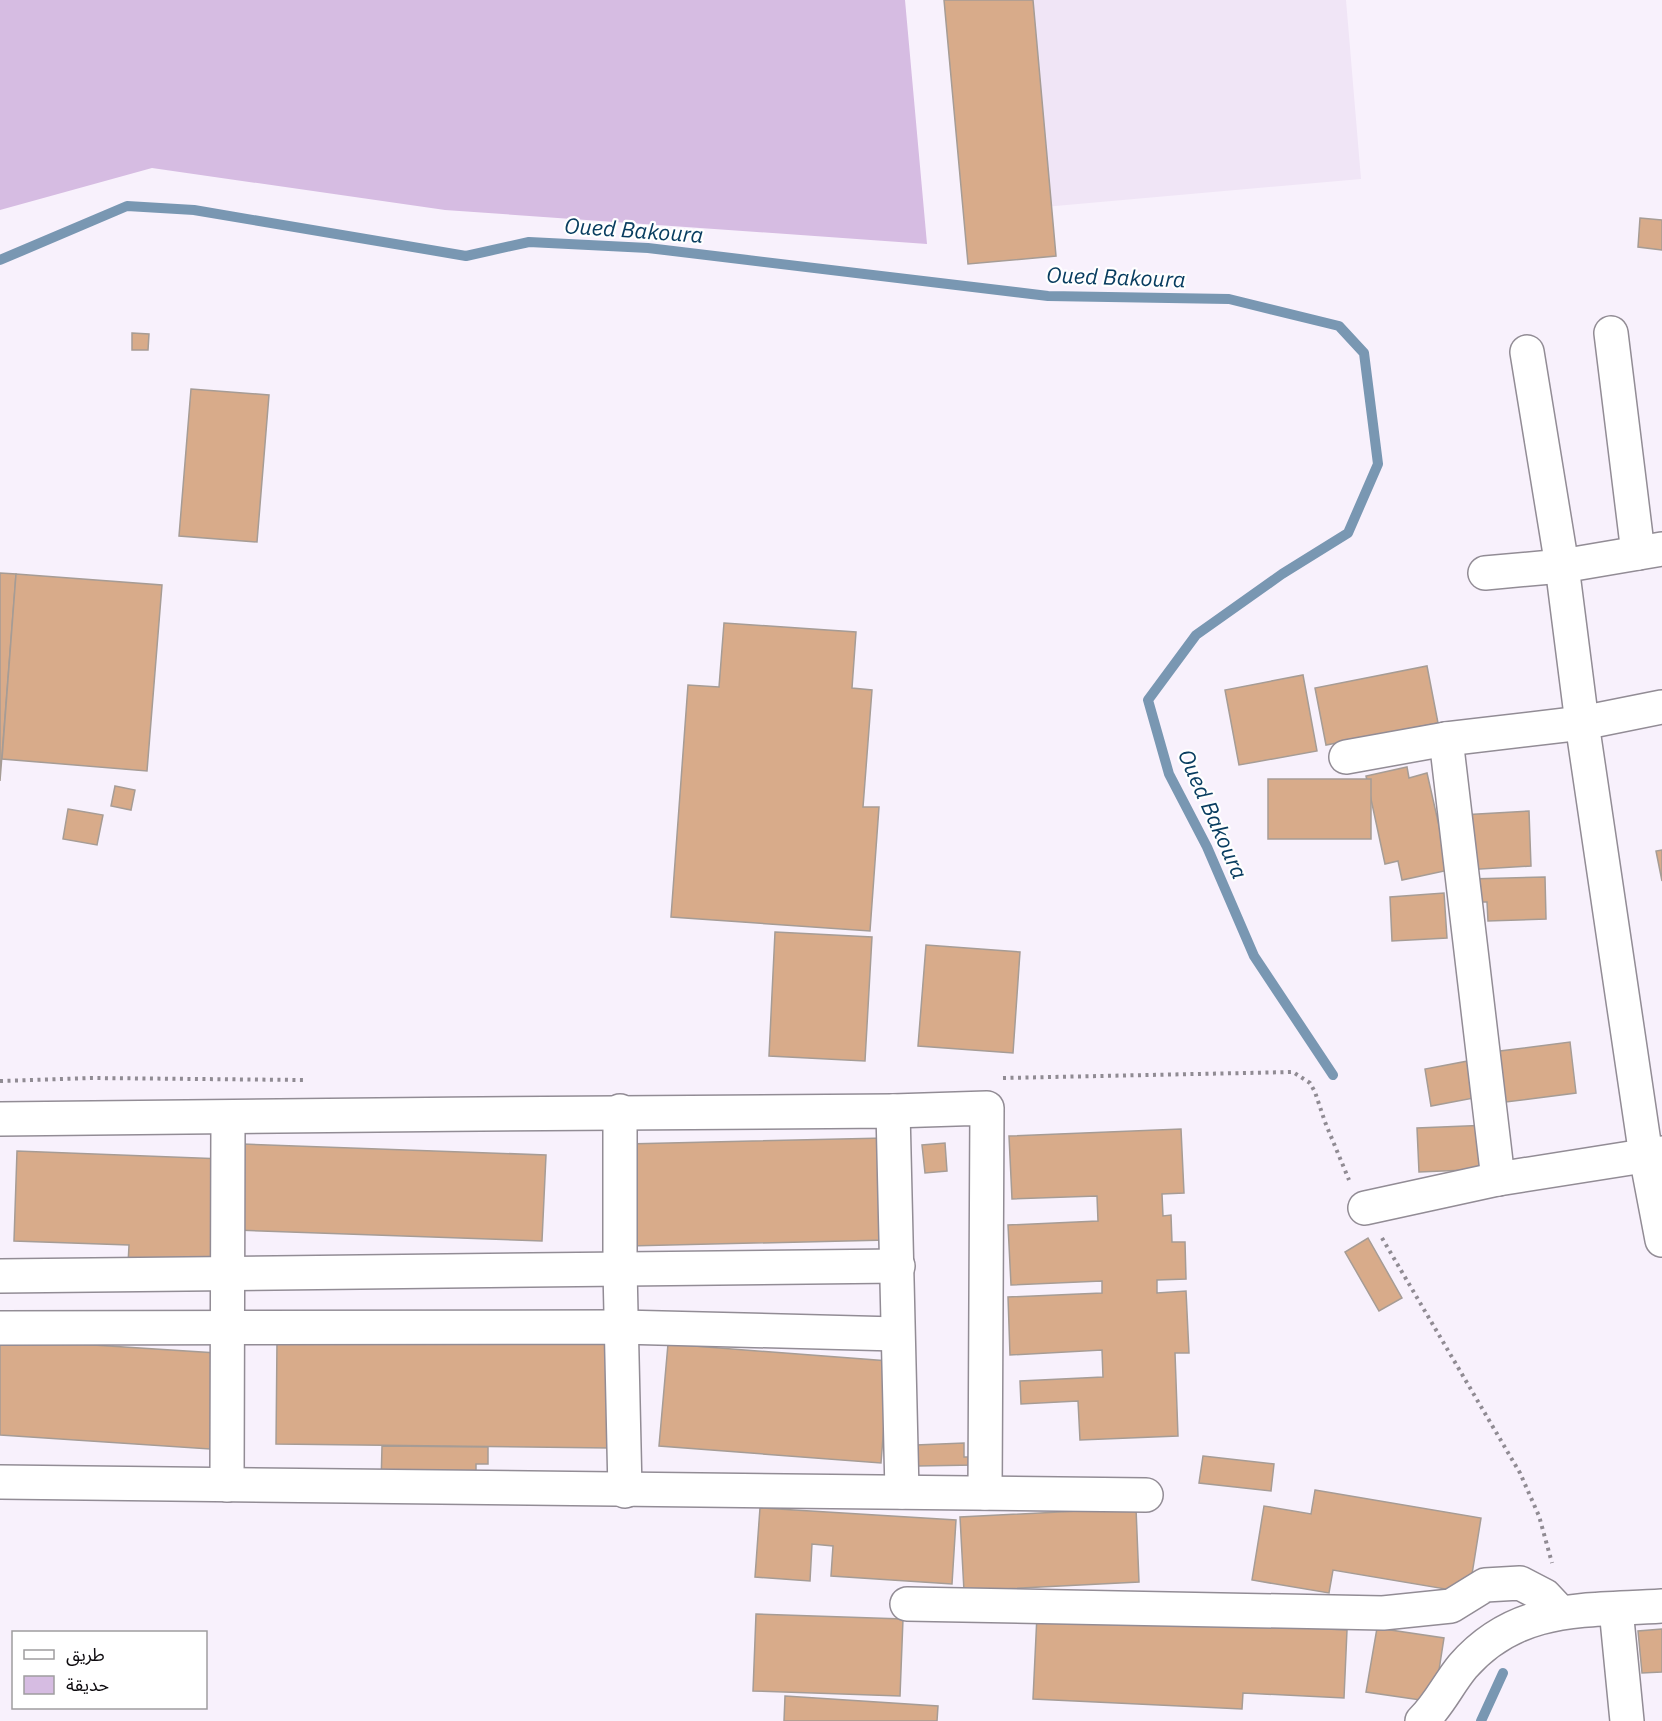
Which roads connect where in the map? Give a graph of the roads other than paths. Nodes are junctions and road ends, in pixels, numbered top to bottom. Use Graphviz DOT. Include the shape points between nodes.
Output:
graph roads {
  1 [pos="1611,333"];
  2 [pos="1527,352"];
  3 [pos="1650,551"];
  4 [pos="1562,566"];
  5 [pos="1485,573"];
  6 [pos="1662,707"];
  7 [pos="1582,723"];
  8 [pos="1446,739"];
  9 [pos="1346,757"];
  10 [pos="620,1111"];
  11 [pos="893,1111"];
  12 [pos="228,1118"];
  13 [pos="0,1119"];
  14 [pos="1654,1155"];
  15 [pos="1498,1179"];
  16 [pos="1365,1208"];
  17 [pos="1662,1240"];
  18 [pos="898,1266"];
  19 [pos="620,1269"];
  20 [pos="227,1274"];
  21 [pos="0,1276"];
  22 [pos="621,1327"];
  23 [pos="0,1328"];
  24 [pos="227,1328"];
  25 [pos="897,1334"];
  26 [pos="0,1482"];
  27 [pos="227,1485"];
  28 [pos="625,1491"];
  29 [pos="902,1492"];
  30 [pos="985,1493"];
  31 [pos="1146,1495"];
  32 [pos="907,1604"];
  33 [pos="1662,1606"];
  34 [pos="1616,1609"];
  35 [pos="1560,1612"];
  36 [pos="1422,1721"];
  37 [pos="1627,1721"];
  1 -- 3 [label="street"];
  2 -- 4 [label="street"];
  3 -- 4 [label="street"];
  4 -- 5 [label="street"];
  4 -- 7 [label="street"];
  6 -- 7 [label="street"];
  7 -- 8 [label="street"];
  7 -- 14 [label="street"];
  8 -- 9 [label="street"];
  8 -- 15 [label="street"];
  10 -- 11 [label="street"];
  10 -- 12 [label="street"];
  10 -- 19 [label="street"];
  11 -- 18 [label="street"];
  11 -- 30 [label="street" via="987,1108"];
  12 -- 13 [label="street"];
  12 -- 20 [label="street"];
  14 -- 15 [label="street"];
  14 -- 17 [label="street"];
  15 -- 16 [label="street"];
  18 -- 19 [label="street"];
  18 -- 25 [label="street"];
  19 -- 20 [label="street"];
  19 -- 22 [label="street"];
  20 -- 21 [label="street"];
  20 -- 24 [label="street"];
  22 -- 24 [label="street"];
  22 -- 25 [label="street"];
  22 -- 28 [label="street"];
  23 -- 24 [label="street"];
  24 -- 27 [label="street"];
  25 -- 29 [label="street"];
  26 -- 27 [label="street"];
  27 -- 28 [label="street"];
  28 -- 29 [label="street"];
  29 -- 30 [label="street"];
  30 -- 31 [label="street"];
  32 -- 35 [label="street" via="1383,1613 1451,1606 1485,1585 1520,1583 1545,1596"];
  33 -- 34 [label="street"];
  34 -- 35 [label="street"];
  34 -- 37 [label="street"];
  35 -- 36 [label="street" via="1525,1622 1481,1649 1463,1666"];
}
